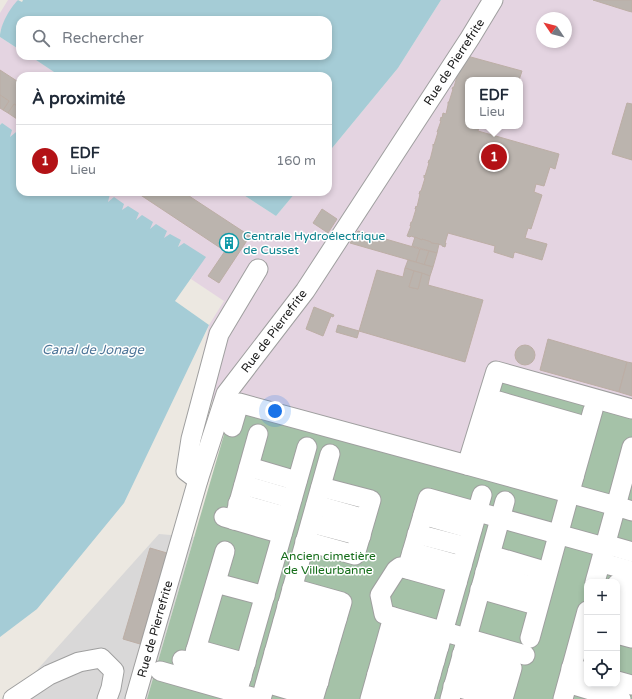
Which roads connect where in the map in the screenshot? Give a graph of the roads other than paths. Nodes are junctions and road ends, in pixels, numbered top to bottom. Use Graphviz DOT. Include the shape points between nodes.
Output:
graph roads {
  1 [pos="493,0"];
  2 [pos="258,269"];
  3 [pos="627,416"];
  4 [pos="487,423"];
  5 [pos="232,427"];
  6 [pos="258,434"];
  7 [pos="578,442"];
  8 [pos="307,447"];
  9 [pos="632,447"];
  10 [pos="330,454"];
  11 [pos="249,467"];
  12 [pos="198,480"];
  13 [pos="297,481"];
  14 [pos="244,485"];
  15 [pos="321,487"];
  16 [pos="626,489"];
  17 [pos="292,499"];
  18 [pos="624,508"];
  19 [pos="477,512"];
  20 [pos="311,523"];
  21 [pos="285,526"];
  22 [pos="417,534"];
  23 [pos="548,541"];
  24 [pos="493,544"];
  25 [pos="467,547"];
  26 [pos="225,551"];
  27 [pos="410,560"];
  28 [pos="610,567"];
  29 [pos="632,571"];
  30 [pos="460,574"];
  31 [pos="216,582"];
  32 [pos="632,588"];
  33 [pos="264,596"];
  34 [pos="620,601"];
  35 [pos="632,605"];
  36 [pos="620,619"];
  37 [pos="632,622"];
  38 [pos="584,631"];
  39 [pos="620,635"];
  40 [pos="632,638"];
  41 [pos="275,650"];
  42 [pos="328,650"];
  43 [pos="381,660"];
  44 [pos="458,669"];
  45 [pos="160,672"];
  46 [pos="430,672"];
  47 [pos="242,678"];
  48 [pos="575,681"];
  49 [pos="620,682"];
  50 [pos="632,685"];
  51 [pos="503,694"];
  52 [pos="13,699"];
  53 [pos="107,699"];
  54 [pos="135,699"];
  55 [pos="563,699"];
  56 [pos="621,699"];
  1 -- 12 [label="street, Rue de Pierrefrite" via="305,291 226,394"];
  2 -- 12 [label="street" via="219,334 191,439 186,471"];
  3 -- 7 [label="street"];
  4 -- 5 [label="street" via="239,403"];
  4 -- 7 [label="street"];
  4 -- 7 [label="street"];
  4 -- 7 [label="street"];
  4 -- 7 [label="street" via="496,371"];
  6 -- 11 [label="street"];
  7 -- 18 [label="street"];
  7 -- 23 [label="street"];
  8 -- 13 [label="street"];
  9 -- 16 [label="street"];
  10 -- 15 [label="street"];
  11 -- 13 [label="street"];
  11 -- 14 [label="street"];
  12 -- 54 [label="street, Rue de Pierrefrite"];
  13 -- 17 [label="street"];
  14 -- 17 [label="street"];
  14 -- 21 [label="street" via="232,514"];
  15 -- 20 [label="street"];
  15 -- 20 [label="street" via="371,500 363,528"];
  16 -- 18 [label="street"];
  17 -- 21 [label="street"];
  18 -- 28 [label="street"];
  19 -- 22 [label="street" via="423,515"];
  19 -- 24 [label="street"];
  19 -- 25 [label="street"];
  20 -- 41 [label="street"];
  21 -- 33 [label="street"];
  22 -- 25 [label="street"];
  22 -- 27 [label="street"];
  23 -- 24 [label="street"];
  23 -- 24 [label="street"];
  23 -- 24 [label="street" via="534,587"];
  23 -- 28 [label="street"];
  23 -- 44 [label="street" via="527,647"];
  24 -- 44 [label="street"];
  25 -- 30 [label="street"];
  26 -- 31 [label="street"];
  27 -- 30 [label="street"];
  27 -- 43 [label="street" via="396,570 380,595 384,614"];
  28 -- 29 [label="street"];
  28 -- 32 [label="street"];
  30 -- 46 [label="street"];
  31 -- 33 [label="street"];
  31 -- 47 [label="street" via="190,658"];
  33 -- 47 [label="street"];
  34 -- 35 [label="street"];
  36 -- 37 [label="street"];
  38 -- 48 [label="street"];
  39 -- 40 [label="street"];
  41 -- 42 [label="street"];
  41 -- 42 [label="street"];
  41 -- 42 [label="street"];
  41 -- 47 [label="street"];
  43 -- 46 [label="street"];
  43 -- 46 [label="street"];
  43 -- 46 [label="street"];
  44 -- 46 [label="street"];
  44 -- 51 [label="street"];
  44 -- 51 [label="street" via="512,668"];
  45 -- 47 [label="street"];
  48 -- 55 [label="street"];
  48 -- 56 [label="street"];
  49 -- 50 [label="street"];
  52 -- 53 [label="street" via="49,675 79,662 101,658 114,671"];
}
